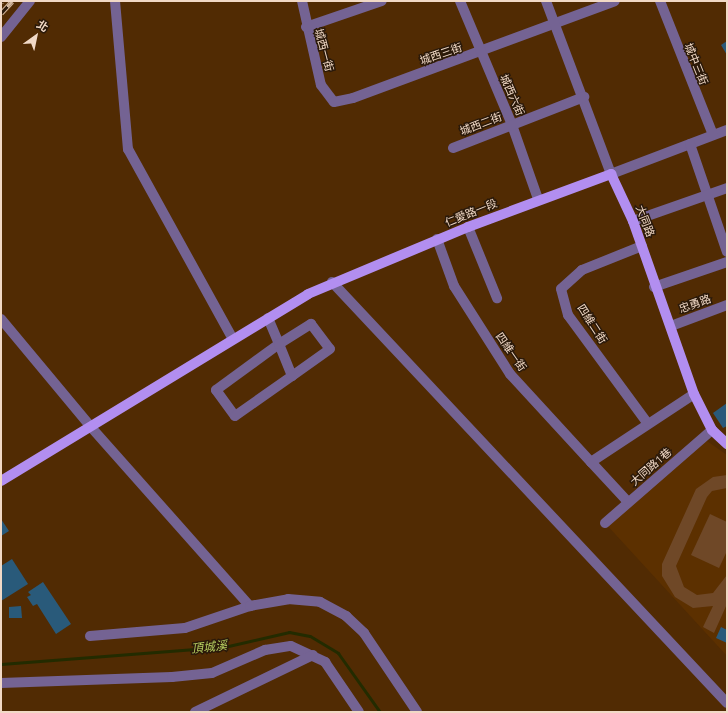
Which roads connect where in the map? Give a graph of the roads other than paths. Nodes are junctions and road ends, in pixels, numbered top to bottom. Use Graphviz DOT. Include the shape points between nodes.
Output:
graph roads {
  1 [pos="30,1"];
  2 [pos="115,1"];
  3 [pos="302,1"];
  4 [pos="382,1"];
  5 [pos="460,1"];
  6 [pos="546,1"];
  7 [pos="615,1"];
  8 [pos="660,1"];
  9 [pos="555,24"];
  10 [pos="306,27"];
  11 [pos="1,37"];
  12 [pos="480,53"];
  13 [pos="584,97"];
  14 [pos="334,102"];
  15 [pos="512,125"];
  16 [pos="727,130"];
  17 [pos="713,135"];
  18 [pos="690,144"];
  19 [pos="453,148"];
  20 [pos="612,174"];
  21 [pos="727,188"];
  22 [pos="707,194"];
  23 [pos="538,199"];
  24 [pos="633,221"];
  25 [pos="468,227"];
  26 [pos="437,239"];
  27 [pos="642,246"];
  28 [pos="727,252"];
  29 [pos="727,262"];
  30 [pos="332,282"];
  31 [pos="654,287"];
  32 [pos="497,298"];
  33 [pos="727,305"];
  34 [pos="268,318"];
  35 [pos="1,319"];
  36 [pos="671,326"];
  37 [pos="233,339"];
  38 [pos="279,344"];
  39 [pos="292,376"];
  40 [pos="694,394"];
  41 [pos="648,424"];
  42 [pos="90,426"];
  43 [pos="712,430"];
  44 [pos="727,444"];
  45 [pos="592,462"];
  46 [pos="1,480"];
  47 [pos="628,502"];
  48 [pos="605,522"];
  49 [pos="250,606"];
  50 [pos="90,636"];
  51 [pos="313,655"];
  52 [pos="1,682"];
  53 [pos="727,704"];
  54 [pos="196,712"];
  55 [pos="359,712"];
  56 [pos="417,712"];
  1 -- 11 [label="street"];
  2 -- 37 [label="street" via="128,149 141,178"];
  3 -- 10 [label="street, 城西一街"];
  4 -- 10 [label="street"];
  5 -- 12 [label="street, 城西六街"];
  6 -- 9 [label="street, 大同路"];
  7 -- 9 [label="street, 城西三街"];
  8 -- 17 [label="street, 城中三街"];
  9 -- 12 [label="street, 城西三街"];
  9 -- 13 [label="street, 大同路"];
  10 -- 14 [label="street, 城西一街" via="321,85"];
  12 -- 14 [label="street, 城西三街" via="353,98"];
  12 -- 15 [label="street, 城西六街"];
  13 -- 15 [label="street, 城西二街"];
  13 -- 20 [label="street, 大同路"];
  15 -- 19 [label="street, 城西二街"];
  15 -- 23 [label="street, 城西六街"];
  16 -- 17 [label="street, 仁愛路一段"];
  17 -- 18 [label="street, 仁愛路一段"];
  18 -- 20 [label="street, 仁愛路一段"];
  18 -- 22 [label="street"];
  20 -- 23 [label="main road, 仁愛路一段"];
  20 -- 24 [label="main road, 大同路"];
  21 -- 22 [label="street"];
  22 -- 24 [label="street"];
  22 -- 28 [label="street"];
  23 -- 25 [label="main road, 仁愛路一段"];
  24 -- 27 [label="main road, 大同路"];
  25 -- 26 [label="main road, 仁愛路一段"];
  25 -- 32 [label="street"];
  26 -- 30 [label="main road, 仁愛路一段"];
  26 -- 45 [label="street, 四維一街" via="454,286 510,374"];
  27 -- 31 [label="main road, 大同路"];
  27 -- 41 [label="street, 四維二街" via="582,270 561,289 568,315"];
  29 -- 31 [label="street"];
  30 -- 34 [label="main road, 仁愛路一段"];
  30 -- 53 [label="street"];
  31 -- 36 [label="main road, 大同路"];
  33 -- 36 [label="street, 忠勇路"];
  34 -- 37 [label="main road, 仁愛路一段"];
  34 -- 38 [label="street"];
  35 -- 42 [label="street"];
  36 -- 40 [label="main road, 大同路"];
  37 -- 42 [label="main road, 仁愛路一段"];
  38 -- 39 [label="street"];
  38 -- 39 [label="street" via="311,324 330,350"];
  38 -- 39 [label="street" via="216,390 235,416"];
  40 -- 41 [label="street"];
  40 -- 43 [label="main road, 大同路"];
  41 -- 45 [label="street"];
  42 -- 46 [label="main road, 仁愛路一段"];
  42 -- 49 [label="street"];
  43 -- 44 [label="main road, 大同路"];
  43 -- 47 [label="street, 大同路1巷"];
  45 -- 47 [label="street, 四維一街"];
  47 -- 48 [label="street, 大同路1巷"];
  49 -- 50 [label="street" via="185,628"];
  49 -- 56 [label="street" via="288,599 320,602 346,616 364,633"];
  51 -- 52 [label="street" via="291,646 265,650 212,673 172,677"];
  51 -- 54 [label="street"];
  51 -- 55 [label="street" via="325,662"];
}
